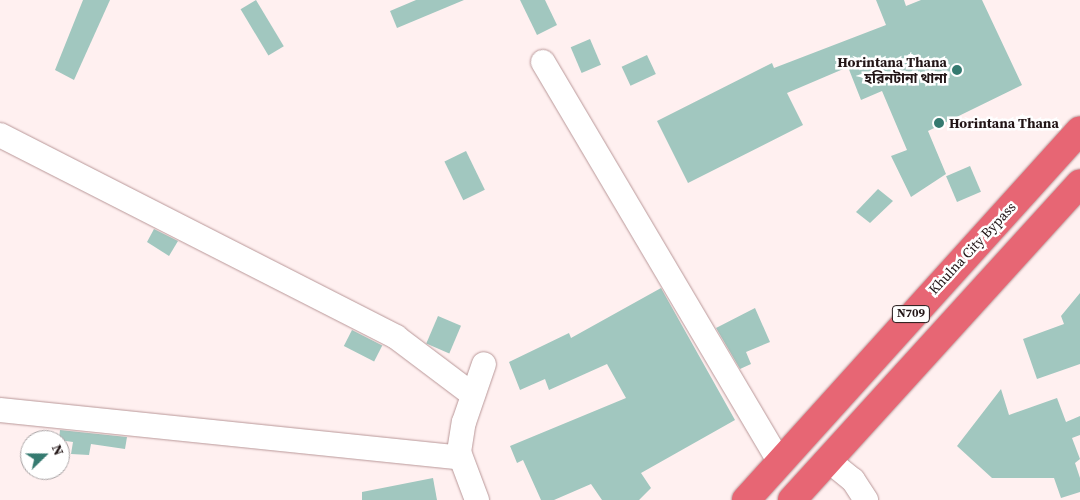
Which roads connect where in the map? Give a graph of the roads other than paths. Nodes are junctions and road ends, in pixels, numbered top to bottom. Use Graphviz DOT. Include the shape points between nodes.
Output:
graph roads {
  1 [pos="542,62"];
  2 [pos="1080,131"];
  3 [pos="0,135"];
  4 [pos="1080,183"];
  5 [pos="484,364"];
  6 [pos="473,395"];
  7 [pos="0,410"];
  8 [pos="462,458"];
  9 [pos="828,460"];
  10 [pos="780,463"];
  11 [pos="477,500"];
  12 [pos="746,500"];
  13 [pos="792,500"];
  14 [pos="866,500"];
  1 -- 10 [label="street"];
  2 -- 10 [label="highway, Khulna City Bypass / N709"];
  3 -- 6 [label="street" via="396,337"];
  4 -- 9 [label="highway, N709"];
  5 -- 6 [label="street"];
  6 -- 8 [label="street" via="464,422 459,452"];
  7 -- 8 [label="street"];
  8 -- 11 [label="street"];
  9 -- 13 [label="highway, N709"];
  9 -- 14 [label="street" via="853,480"];
  10 -- 12 [label="highway, Khulna City Bypass / N709"];
}
